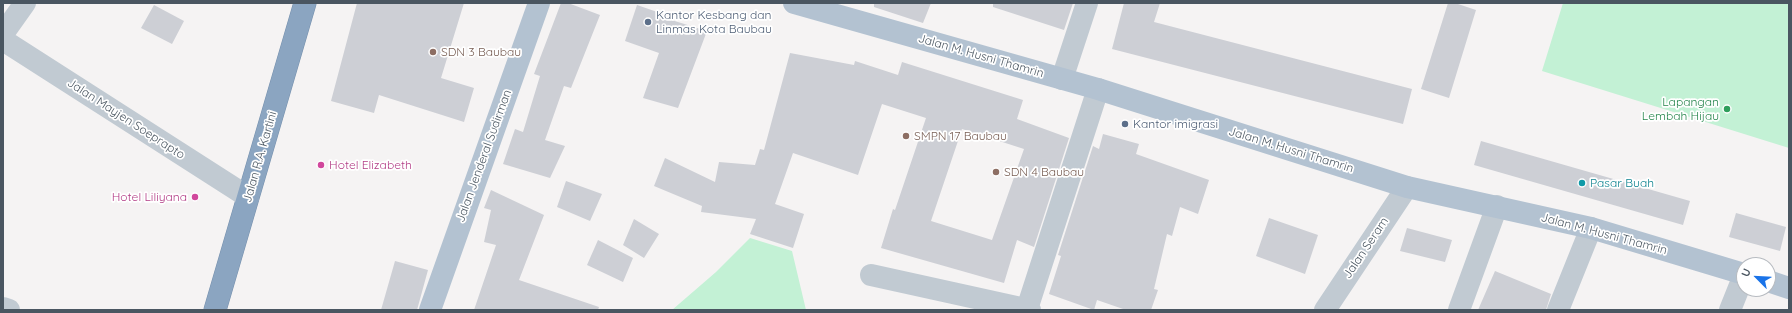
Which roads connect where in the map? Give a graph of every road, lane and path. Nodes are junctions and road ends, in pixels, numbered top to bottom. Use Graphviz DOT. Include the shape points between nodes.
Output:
graph roads {
  1 [pos="25,3"];
  2 [pos="305,3"];
  3 [pos="539,3"];
  4 [pos="794,3"];
  5 [pos="1087,3"];
  6 [pos="3,34"];
  7 [pos="3,40"];
  8 [pos="1062,79"];
  9 [pos="1098,89"];
  10 [pos="1407,187"];
  11 [pos="248,198"];
  12 [pos="1497,206"];
  13 [pos="1591,228"];
  14 [pos="1736,273"];
  15 [pos="871,275"];
  16 [pos="1776,284"];
  17 [pos="1789,288"];
  18 [pos="1736,295"];
  19 [pos="3,308"];
  20 [pos="9,310"];
  21 [pos="215,310"];
  22 [pos="430,310"];
  23 [pos="1028,310"];
  24 [pos="1325,310"];
  25 [pos="1459,310"];
  26 [pos="1558,310"];
  27 [pos="1730,310"];
  1 -- 6 [label="street"];
  2 -- 11 [label="highway, Jalan R.A. Kartini"];
  3 -- 22 [label="main road, Jalan Jenderal Sudirman"];
  4 -- 8 [label="main road, Jalan M. Husni Thamrin"];
  5 -- 8 [label="street"];
  7 -- 11 [label="street, Jalan Mayjen Soeprapto"];
  8 -- 9 [label="main road, Jalan M. Husni Thamrin"];
  9 -- 10 [label="main road, Jalan M. Husni Thamrin"];
  9 -- 23 [label="street"];
  10 -- 12 [label="main road, Jalan M. Husni Thamrin"];
  10 -- 24 [label="street, Jalan Seram"];
  11 -- 21 [label="highway, Jalan R.A. Kartini"];
  12 -- 13 [label="main road, Jalan M. Husni Thamrin"];
  12 -- 25 [label="street"];
  13 -- 14 [label="main road, Jalan M. Husni Thamrin"];
  13 -- 26 [label="street"];
  15 -- 23 [label="street"];
  16 -- 17 [label="main road"];
  18 -- 27 [label="street"];
  19 -- 20 [label="street"];
}
